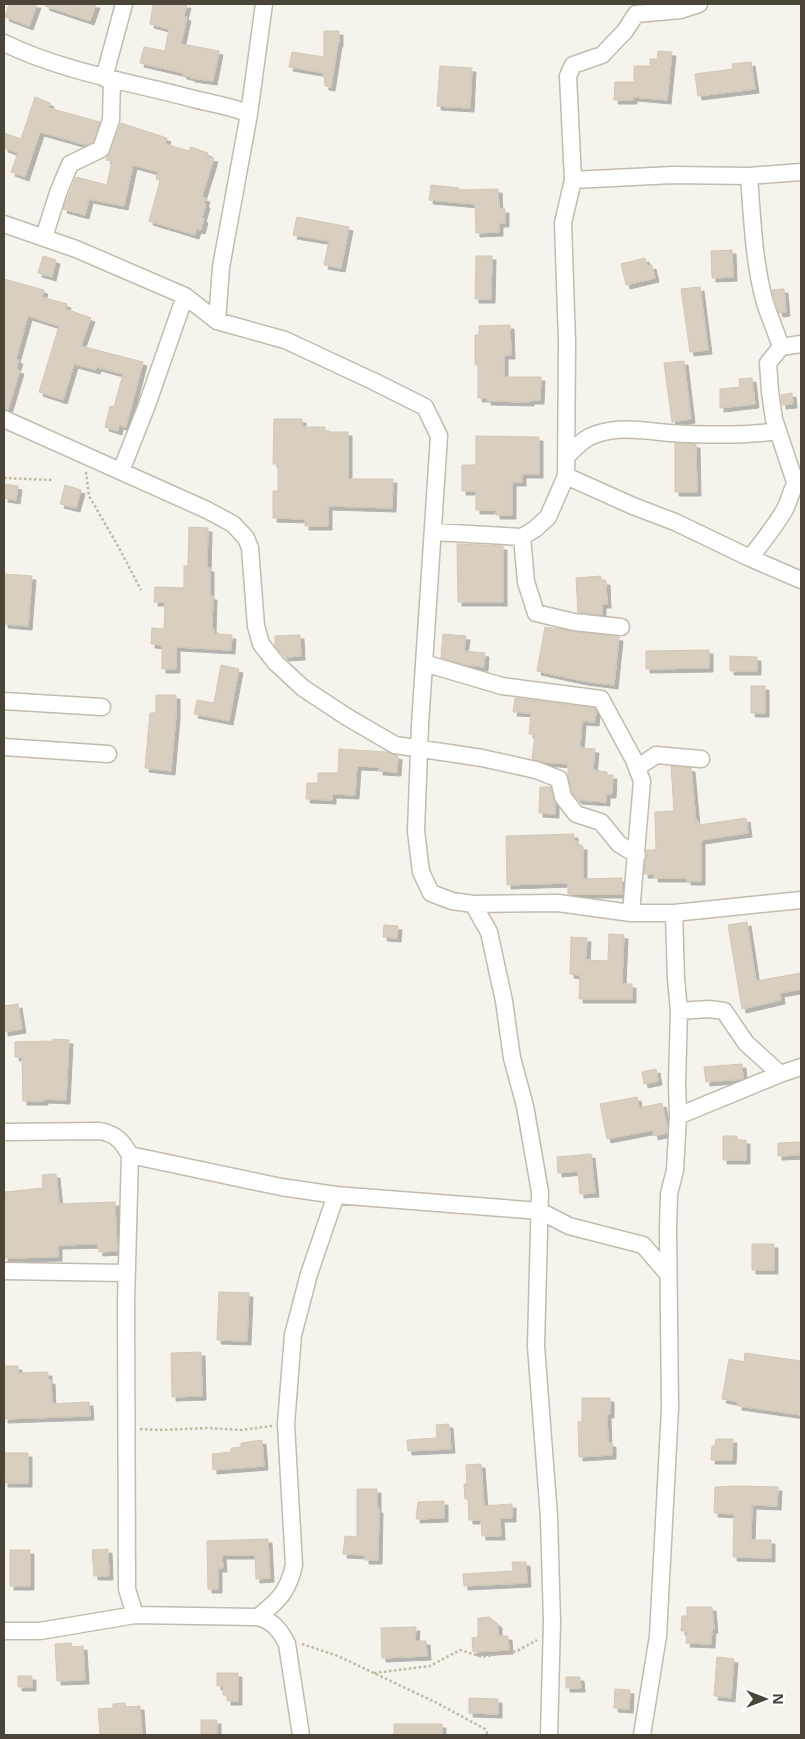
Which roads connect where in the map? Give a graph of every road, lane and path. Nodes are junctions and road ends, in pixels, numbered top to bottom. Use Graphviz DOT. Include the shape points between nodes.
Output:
graph roads {
  1 [pos="124,4"];
  2 [pos="264,4"];
  3 [pos="699,4"];
  4 [pos="4,44"];
  5 [pos="108,79"];
  6 [pos="249,114"];
  7 [pos="801,172"];
  8 [pos="749,176"];
  9 [pos="573,180"];
  10 [pos="4,224"];
  11 [pos="44,237"];
  12 [pos="185,296"];
  13 [pos="218,321"];
  14 [pos="801,344"];
  15 [pos="781,347"];
  16 [pos="4,418"];
  17 [pos="778,430"];
  18 [pos="84,453"];
  19 [pos="566,457"];
  20 [pos="122,471"];
  21 [pos="566,476"];
  22 [pos="4,478"];
  23 [pos="52,480"];
  24 [pos="798,480"];
  25 [pos="433,532"];
  26 [pos="522,537"];
  27 [pos="750,558"];
  28 [pos="801,580"];
  29 [pos="140,590"];
  30 [pos="621,627"];
  31 [pos="424,663"];
  32 [pos="4,701"];
  33 [pos="102,706"];
  34 [pos="4,747"];
  35 [pos="420,750"];
  36 [pos="108,754"];
  37 [pos="700,759"];
  38 [pos="637,768"];
  39 [pos="637,855"];
  40 [pos="801,900"];
  41 [pos="473,904"];
  42 [pos="632,913"];
  43 [pos="674,913"];
  44 [pos="679,1010"];
  45 [pos="801,1067"];
  46 [pos="780,1074"];
  47 [pos="678,1116"];
  48 [pos="4,1132"];
  49 [pos="130,1155"];
  50 [pos="336,1195"];
  51 [pos="540,1211"];
  52 [pos="4,1271"];
  53 [pos="126,1273"];
  54 [pos="668,1274"];
  55 [pos="286,1424"];
  56 [pos="127,1428"];
  57 [pos="135,1615"];
  58 [pos="258,1617"];
  59 [pos="4,1631"];
  60 [pos="552,1631"];
  61 [pos="284,1638"];
  62 [pos="372,1673"];
  63 [pos="301,1735"];
  64 [pos="488,1735"];
  65 [pos="549,1735"];
  66 [pos="642,1735"];
  1 -- 5 [label="street"];
  2 -- 6 [label="street"];
  3 -- 9 [label="street" via="682,10 636,14 602,55 573,65 568,76"];
  4 -- 5 [label="street"];
  5 -- 6 [label="street" via="233,107"];
  5 -- 11 [label="street" via="111,120 102,149 70,164"];
  6 -- 13 [label="street" via="221,267"];
  7 -- 8 [label="street"];
  8 -- 9 [label="street" via="673,175"];
  8 -- 15 [label="street" via="761,284"];
  9 -- 19 [label="street" via="563,223"];
  10 -- 11 [label="street"];
  11 -- 12 [label="street"];
  12 -- 13 [label="street"];
  12 -- 20 [label="street"];
  13 -- 25 [label="street" via="285,340 425,407 439,436"];
  14 -- 15 [label="street"];
  15 -- 17 [label="street" via="768,363"];
  16 -- 18 [label="street"];
  17 -- 19 [label="street" via="757,434 692,434 620,429 595,434"];
  17 -- 24 [label="street"];
  18 -- 20 [label="street"];
  18 -- 29 [label="path" via="89,496"];
  19 -- 21 [label="street"];
  20 -- 35 [label="street" via="223,517 240,531 250,548 257,633 261,644 276,663 304,688 347,717 395,745"];
  21 -- 26 [label="street" via="548,517"];
  21 -- 27 [label="street"];
  22 -- 23 [label="path"];
  24 -- 27 [label="street" via="786,507"];
  25 -- 26 [label="street"];
  25 -- 31 [label="street"];
  26 -- 30 [label="street" via="526,582 536,613 574,622"];
  27 -- 28 [label="street"];
  31 -- 35 [label="street"];
  31 -- 38 [label="street" via="502,686 601,699"];
  32 -- 33 [label="street"];
  34 -- 36 [label="street"];
  35 -- 39 [label="street" via="482,758 536,770 559,779 563,798 576,814 602,822 619,844"];
  35 -- 41 [label="street" via="416,831 421,872 431,893"];
  37 -- 38 [label="street" via="656,756"];
  38 -- 39 [label="street" via="642,781"];
  39 -- 42 [label="street"];
  40 -- 43 [label="street"];
  41 -- 42 [label="street" via="558,903"];
  41 -- 51 [label="street" via="489,932 540,1192"];
  42 -- 43 [label="street"];
  43 -- 44 [label="street"];
  44 -- 46 [label="street" via="724,1011 746,1043"];
  44 -- 47 [label="street"];
  45 -- 46 [label="street"];
  46 -- 47 [label="street"];
  47 -- 54 [label="street" via="675,1170 669,1194"];
  48 -- 49 [label="street" via="112,1133 123,1141"];
  49 -- 50 [label="street" via="281,1187"];
  49 -- 53 [label="street"];
  50 -- 51 [label="street"];
  50 -- 55 [label="street" via="309,1274 293,1335"];
  51 -- 54 [label="street" via="569,1226 643,1244"];
  51 -- 60 [label="street" via="536,1346 549,1517"];
  52 -- 53 [label="street"];
  53 -- 56 [label="street"];
  54 -- 66 [label="street" via="670,1408 662,1572 658,1636"];
  55 -- 56 [label="path" via="241,1430"];
  55 -- 58 [label="street" via="294,1565 283,1595"];
  56 -- 57 [label="street" via="127,1589"];
  57 -- 58 [label="street"];
  57 -- 59 [label="street" via="40,1631"];
  58 -- 61 [label="street" via="273,1623"];
  60 -- 62 [label="path" via="517,1650 482,1657 460,1650 430,1666"];
  60 -- 65 [label="street"];
  61 -- 62 [label="path" via="338,1656"];
  61 -- 63 [label="street"];
  62 -- 64 [label="path" via="485,1728"];
}
